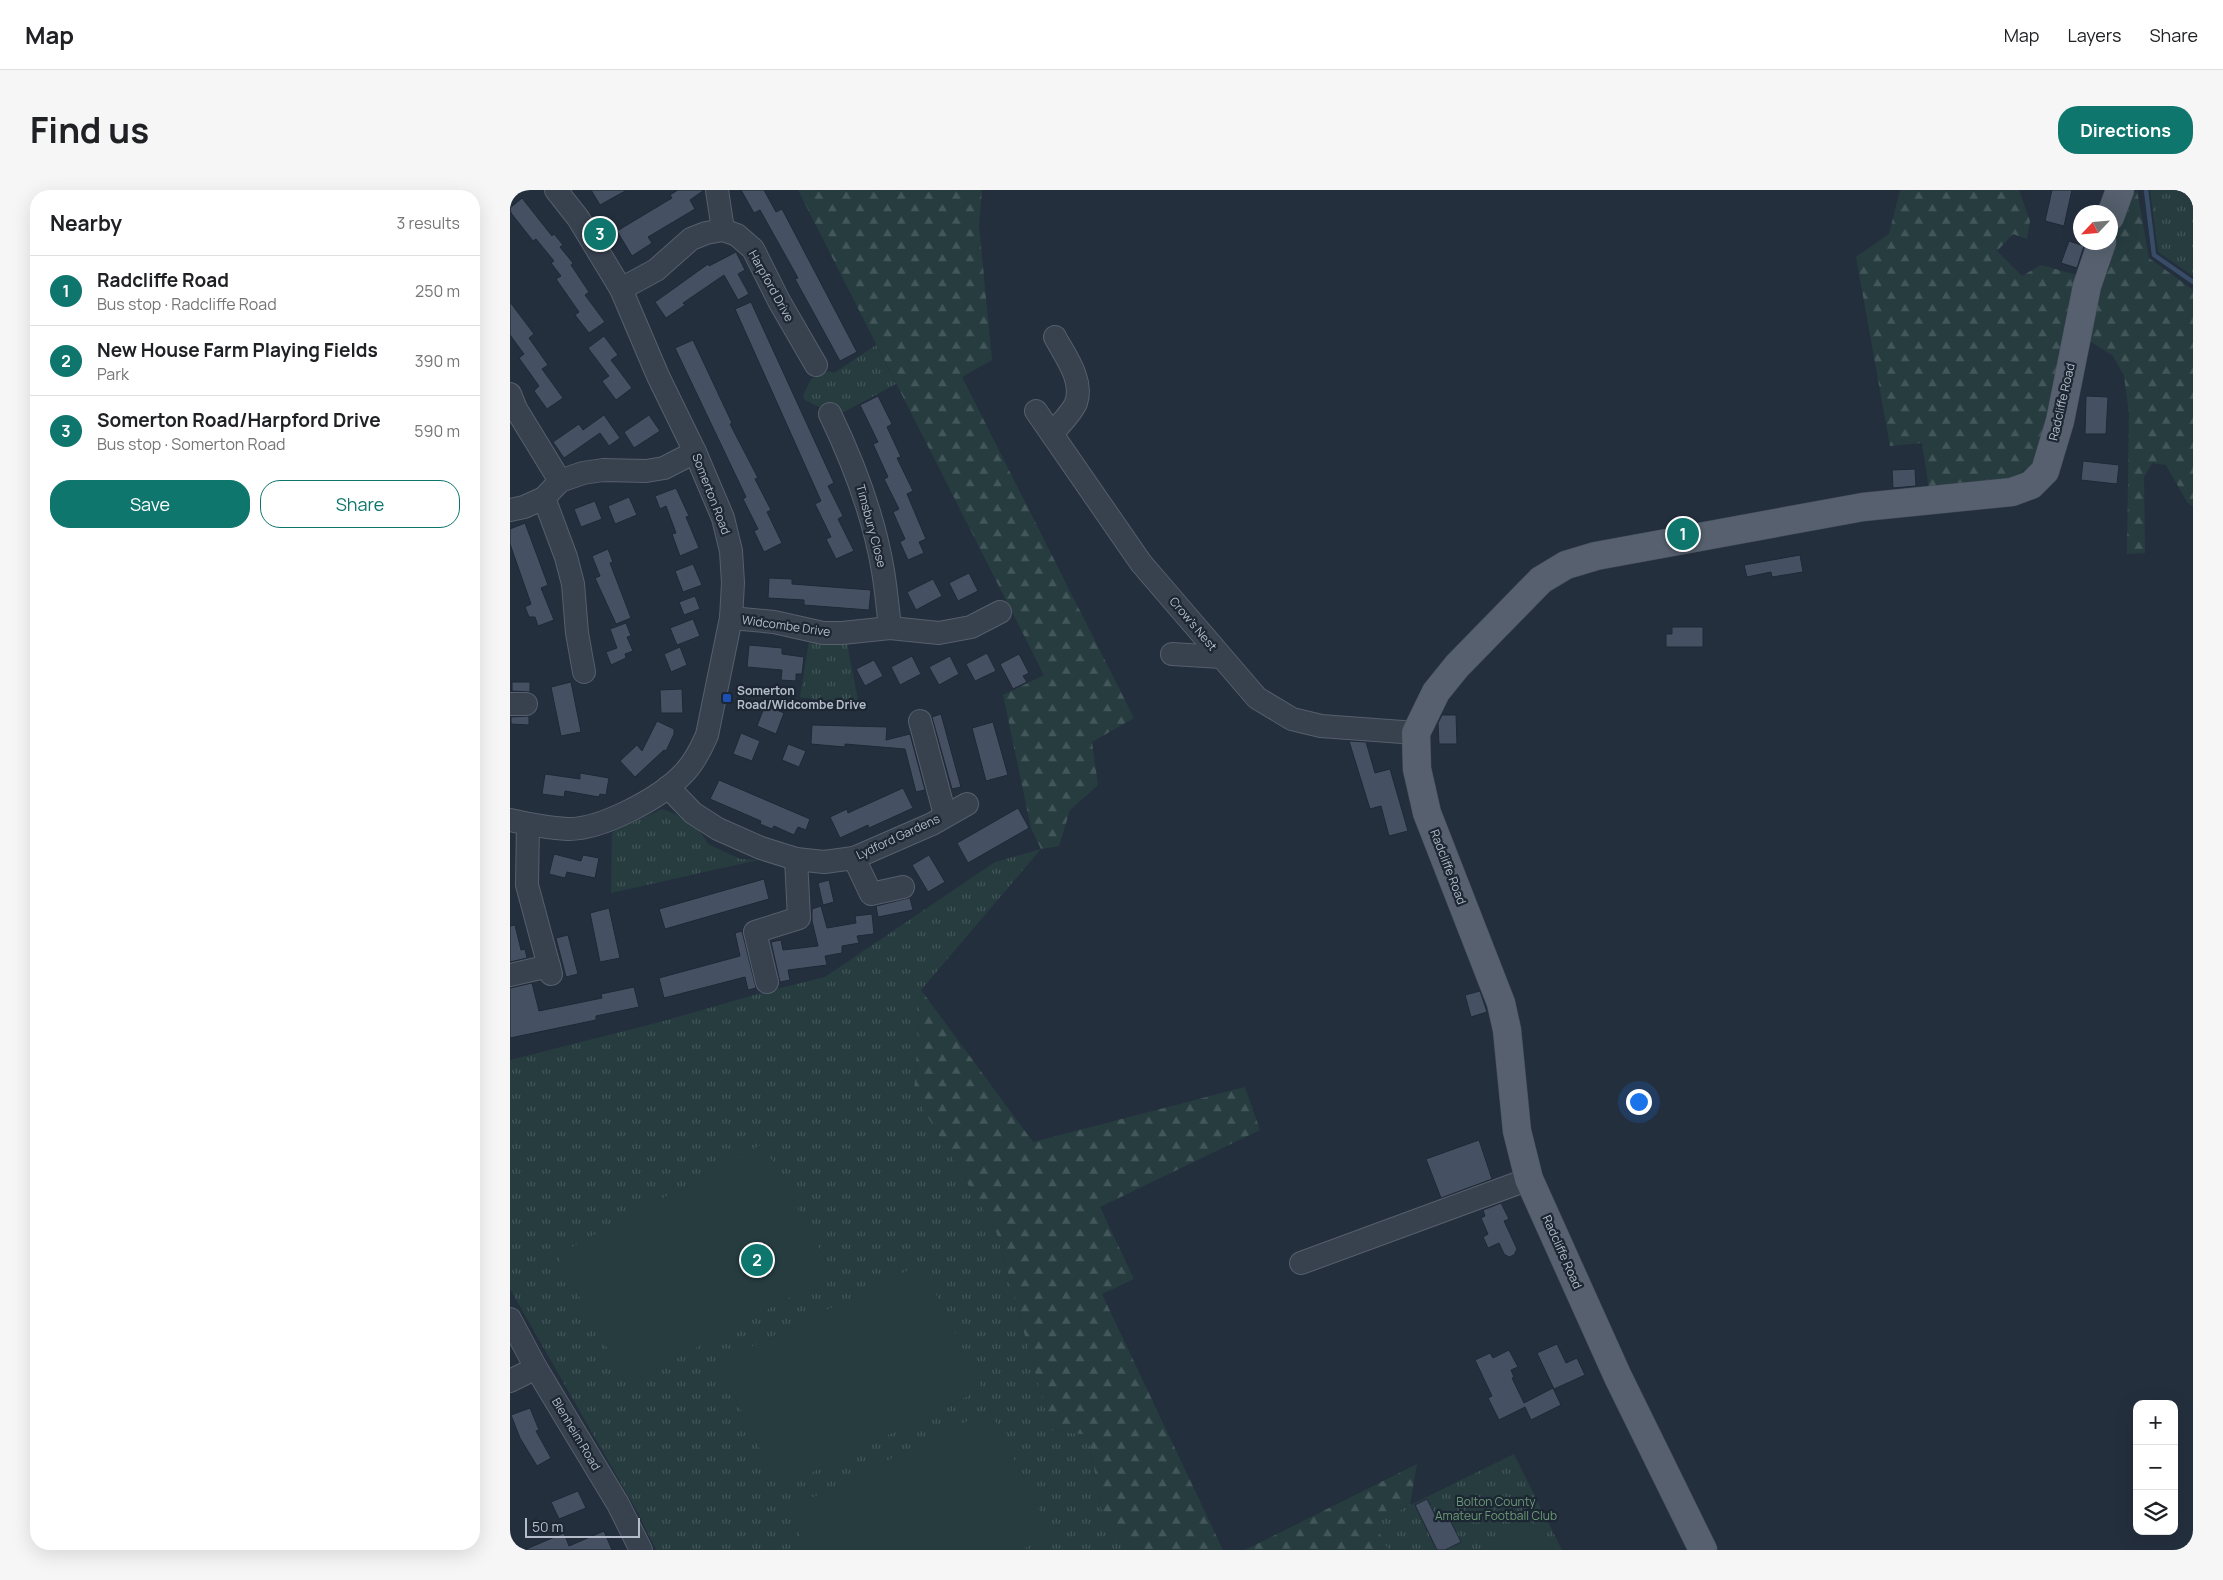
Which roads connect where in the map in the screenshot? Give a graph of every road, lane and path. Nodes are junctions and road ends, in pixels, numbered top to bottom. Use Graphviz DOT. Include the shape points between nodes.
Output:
graph roads {
  1 [pos="556,190"];
  2 [pos="717,190"];
  3 [pos="2120,190"];
  4 [pos="2114,205"];
  5 [pos="723,230"];
  6 [pos="2099,250"];
  7 [pos="621,289"];
  8 [pos="1055,337"];
  9 [pos="807,359"];
  10 [pos="510,394"];
  11 [pos="1036,411"];
  12 [pos="839,422"];
  13 [pos="1052,434"];
  14 [pos="695,452"];
  15 [pos="560,481"];
  16 [pos="544,498"];
  17 [pos="510,510"];
  18 [pos="732,618"];
  19 [pos="994,621"];
  20 [pos="890,628"];
  21 [pos="1222,657"];
  22 [pos="1186,661"];
  23 [pos="584,672"];
  24 [pos="920,721"];
  25 [pos="1416,734"];
  26 [pos="668,787"];
  27 [pos="967,804"];
  28 [pos="945,815"];
  29 [pos="519,822"];
  30 [pos="854,858"];
  31 [pos="796,860"];
  32 [pos="903,887"];
  33 [pos="523,893"];
  34 [pos="510,975"];
  35 [pos="767,982"];
  36 [pos="1529,1179"];
  37 [pos="1301,1263"];
  38 [pos="510,1319"];
  39 [pos="536,1368"];
  40 [pos="510,1381"];
  41 [pos="641,1550"];
  42 [pos="1703,1550"];
  1 -- 7 [label="street, Somerton Road" via="578,218"];
  2 -- 5 [label="street"];
  3 -- 4 [label="main road"];
  5 -- 7 [label="street" via="691,239 656,270"];
  5 -- 9 [label="street, Harpford Drive" via="737,235 753,250"];
  6 -- 25 [label="main road, Radcliffe Road" via="2087,286 2059,423 2045,471 2031,485 2012,492 1863,507 1596,556 1566,565 1540,580 1457,666 1436,692"];
  7 -- 14 [label="street, Somerton Road"];
  8 -- 13 [label="street" via="1076,378 1078,391 1076,403"];
  10 -- 15 [label="street"];
  11 -- 13 [label="street, Crow's Nest"];
  12 -- 20 [label="street, Timsbury Close" via="875,535"];
  13 -- 21 [label="street, Crow's Nest" via="1141,563"];
  14 -- 15 [label="street" via="664,468 603,470"];
  14 -- 18 [label="street, Somerton Road" via="723,518 731,550"];
  15 -- 16 [label="street"];
  16 -- 17 [label="street"];
  16 -- 23 [label="street" via="566,557 583,621"];
  18 -- 20 [label="street, Widcombe Drive" via="774,622 823,633"];
  18 -- 26 [label="street, Somerton Road" via="707,735 691,765"];
  19 -- 20 [label="street, Widcombe Drive" via="939,633"];
  21 -- 22 [label="street"];
  21 -- 25 [label="street, Crow's Nest" via="1256,698 1292,719 1321,726"];
  24 -- 28 [label="street"];
  25 -- 36 [label="main road, Radcliffe Road" via="1417,769 1426,813 1501,1003 1507,1030 1517,1131"];
  26 -- 29 [label="street, Somerton Road" via="640,804 595,824 568,829"];
  26 -- 31 [label="street, Lydford Gardens" via="693,813 718,829"];
  27 -- 28 [label="street, Lydford Gardens"];
  28 -- 30 [label="street, Lydford Gardens" via="932,824"];
  29 -- 33 [label="street, Somerton Road"];
  30 -- 31 [label="street, Lydford Gardens" via="824,862"];
  30 -- 32 [label="street" via="871,894"];
  31 -- 35 [label="street" via="799,918 755,932"];
  33 -- 34 [label="street, Somerton Road" via="550,970"];
  36 -- 37 [label="street"];
  36 -- 42 [label="main road, Radcliffe Road" via="1618,1377"];
  38 -- 39 [label="street, Blenheim Road"];
  39 -- 40 [label="street"];
  39 -- 41 [label="street, Blenheim Road" via="618,1504"];
}
